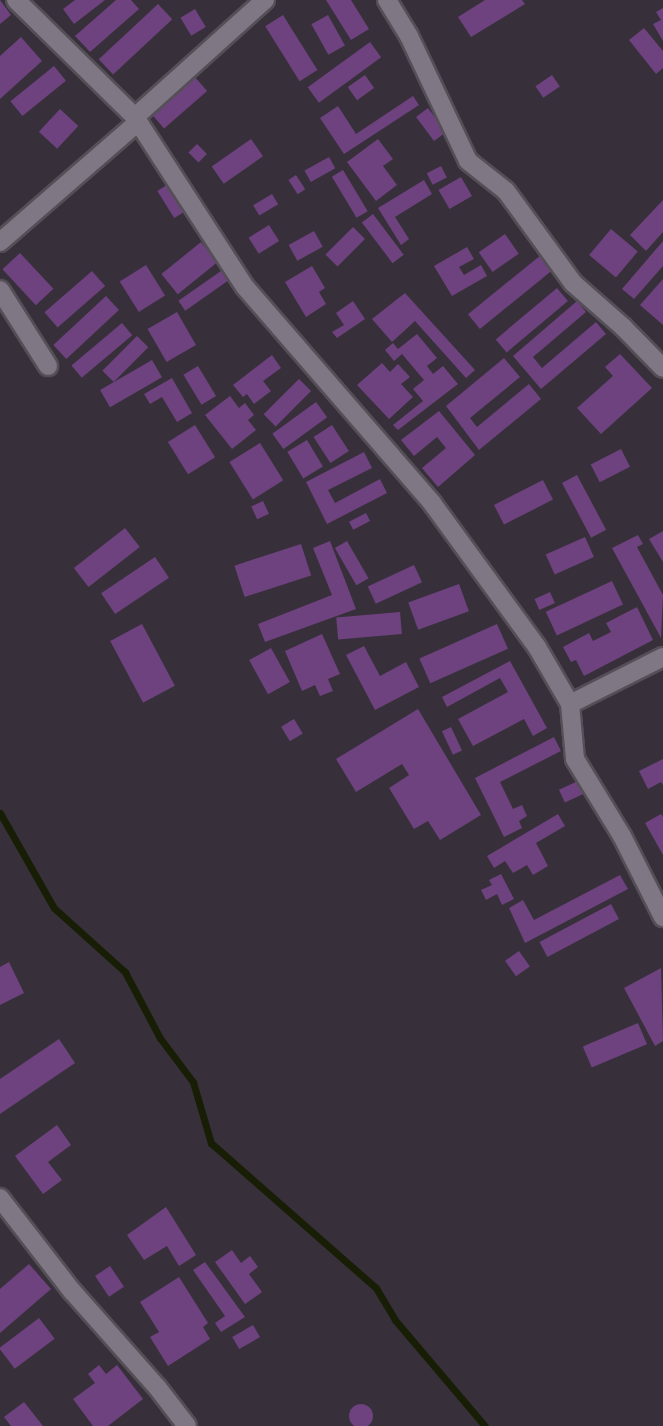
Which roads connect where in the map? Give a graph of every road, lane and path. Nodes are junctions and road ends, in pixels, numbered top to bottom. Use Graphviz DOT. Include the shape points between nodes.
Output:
graph roads {
  1 [pos="16,0"];
  2 [pos="265,0"];
  3 [pos="387,0"];
  4 [pos="136,120"];
  5 [pos="0,242"];
  6 [pos="0,290"];
  7 [pos="48,366"];
  8 [pos="663,368"];
  9 [pos="663,657"];
  10 [pos="570,704"];
  11 [pos="663,918"];
  12 [pos="0,1198"];
  13 [pos="187,1426"];
  1 -- 4 [label="street"];
  2 -- 4 [label="street"];
  3 -- 8 [label="street" via="468,161 506,191 573,283"];
  4 -- 5 [label="street"];
  4 -- 10 [label="street" via="245,287 432,503 537,647"];
  6 -- 7 [label="street"];
  9 -- 10 [label="street"];
  10 -- 11 [label="street" via="575,759 622,836"];
  12 -- 13 [label="street"];
}
